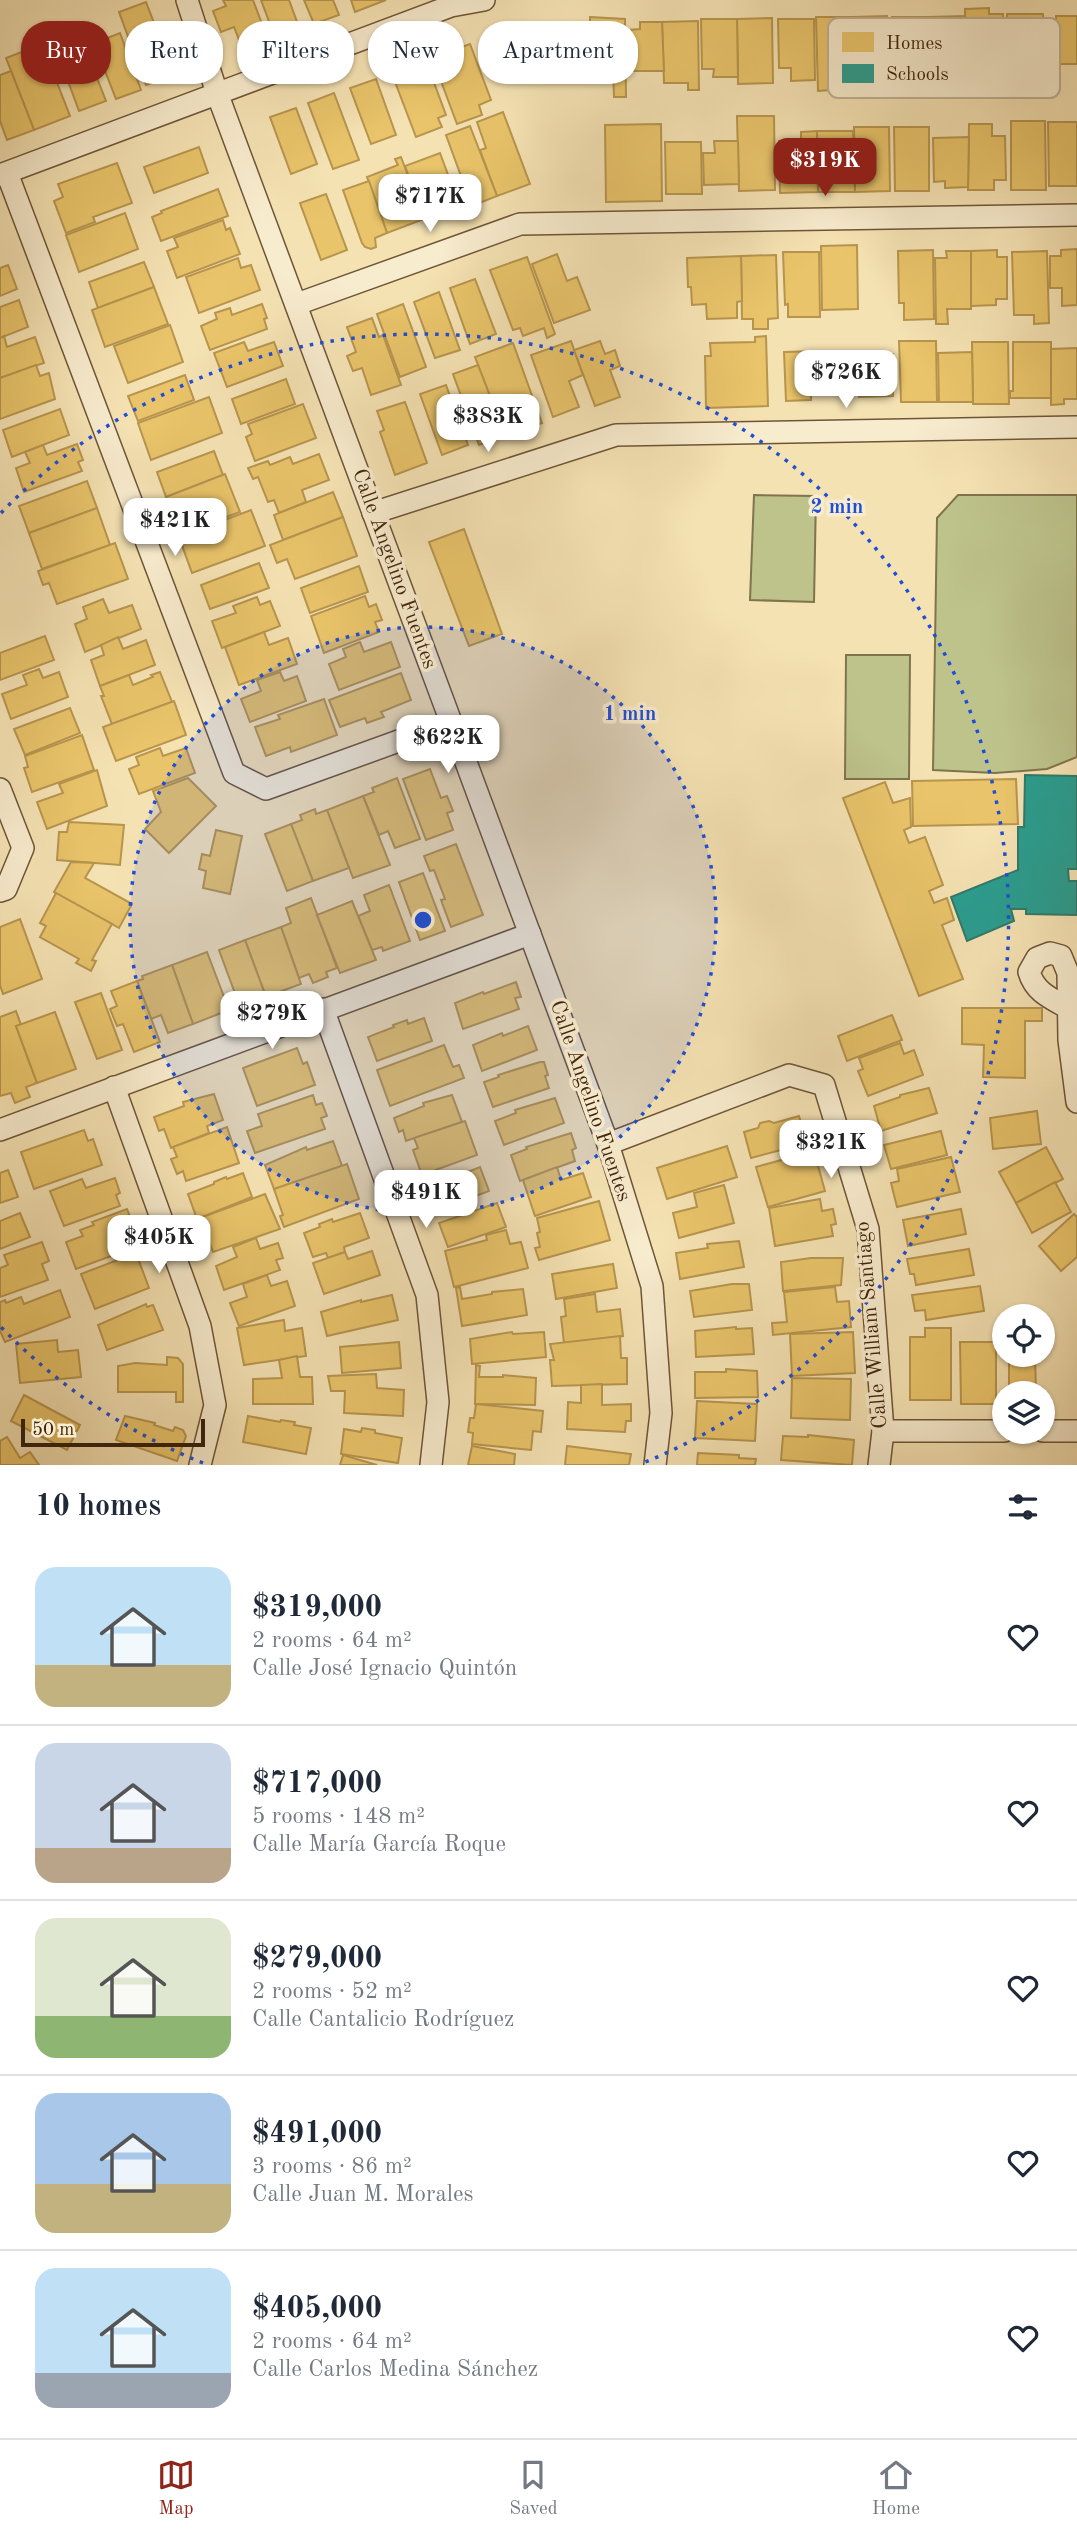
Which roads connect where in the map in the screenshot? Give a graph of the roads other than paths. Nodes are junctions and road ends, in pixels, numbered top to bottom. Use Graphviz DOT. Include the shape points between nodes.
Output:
graph roads {
  1 [pos="187,0"];
  2 [pos="484,0"];
  3 [pos="217,93"];
  4 [pos="3,174"];
  5 [pos="1077,215"];
  6 [pos="297,304"];
  7 [pos="1077,427"];
  8 [pos="373,513"];
  9 [pos="451,722"];
  10 [pos="0,789"];
  11 [pos="0,891"];
  12 [pos="530,934"];
  13 [pos="1068,1007"];
  14 [pos="323,1009"];
  15 [pos="1073,1040"];
  16 [pos="114,1087"];
  17 [pos="1077,1102"];
  18 [pos="0,1130"];
  19 [pos="608,1144"];
  20 [pos="992,1431"];
  21 [pos="1055,1431"];
  22 [pos="1077,1431"];
  23 [pos="883,1432"];
  24 [pos="200,1465"];
  25 [pos="431,1465"];
  26 [pos="655,1465"];
  27 [pos="879,1465"];
  1 -- 3 [label="street, Calle Angelino Fuentes"];
  2 -- 3 [label="street" via="451,6"];
  3 -- 4 [label="street"];
  3 -- 6 [label="street, Calle Angelino Fuentes"];
  4 -- 9 [label="street" via="234,773 266,789"];
  5 -- 6 [label="street" via="520,225"];
  6 -- 8 [label="street, Calle Angelino Fuentes"];
  7 -- 8 [label="street" via="616,435"];
  8 -- 9 [label="street, Calle Angelino Fuentes"];
  9 -- 12 [label="street, Calle Angelino Fuentes"];
  10 -- 11 [label="street" via="23,848 6,889"];
  12 -- 14 [label="street"];
  12 -- 19 [label="street, Calle Angelino Fuentes"];
  13 -- 15 [label="street"];
  14 -- 16 [label="street"];
  14 -- 25 [label="street" via="427,1295 439,1402"];
  15 -- 17 [label="street"];
  16 -- 18 [label="street"];
  16 -- 24 [label="street" via="200,1326 215,1405"];
  19 -- 23 [label="street, Calle William Santiago" via="789,1075 824,1085 868,1229"];
  19 -- 26 [label="street, Calle Angelino Fuentes" via="652,1286 661,1412"];
  20 -- 23 [label="street"];
  21 -- 22 [label="street"];
  23 -- 27 [label="street, Calle William Santiago"];
}
